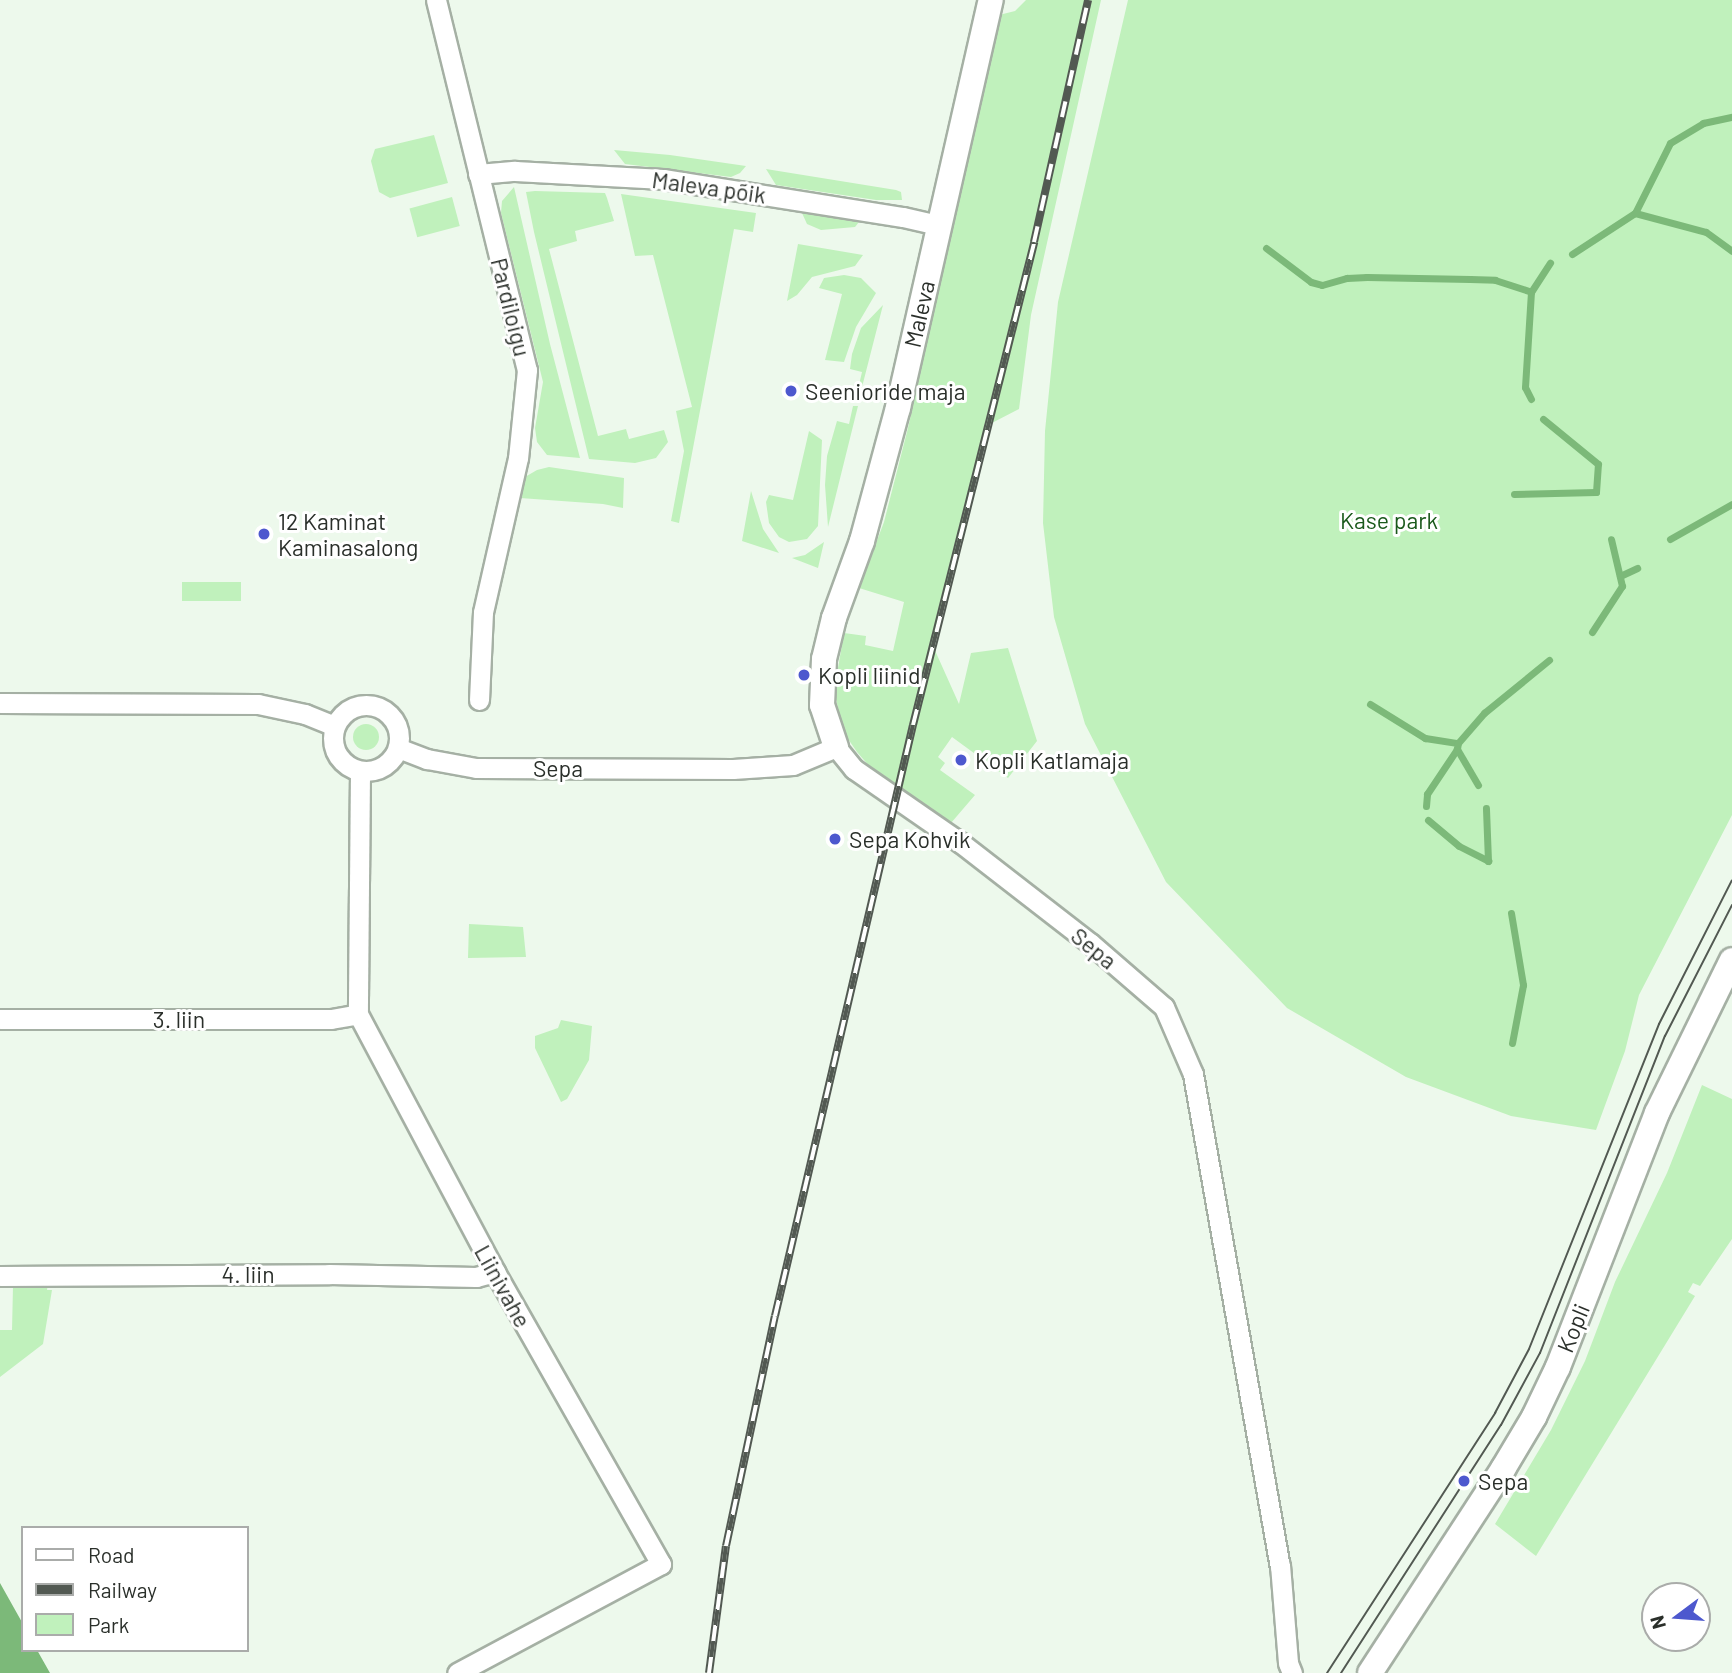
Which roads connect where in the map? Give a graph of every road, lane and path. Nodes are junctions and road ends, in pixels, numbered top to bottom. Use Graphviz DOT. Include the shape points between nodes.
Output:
graph roads {
  1 [pos="436,0"];
  2 [pos="990,0"];
  3 [pos="478,174"];
  4 [pos="939,225"];
  5 [pos="478,700"];
  6 [pos="0,704"];
  7 [pos="335,726"];
  8 [pos="836,747"];
  9 [pos="398,748"];
  10 [pos="360,771"];
  11 [pos="1732,960"];
  12 [pos="358,1014"];
  13 [pos="0,1019"];
  14 [pos="495,1272"];
  15 [pos="0,1276"];
  16 [pos="457,1673"];
  17 [pos="1292,1673"];
  18 [pos="1370,1673"];
  1 -- 3 [label="street, Pardiloigu"];
  2 -- 4 [label="street, Maleva"];
  3 -- 4 [label="street, Maleva põik" via="515,171 663,179"];
  3 -- 5 [label="street, Pardiloigu" via="527,370 518,458 483,612"];
  4 -- 8 [label="street, Maleva" via="898,408 824,659 822,705"];
  6 -- 7 [label="street" via="258,704"];
  7 -- 9 [label="street" via="354,706 381,708 395,720"];
  7 -- 10 [label="street" via="337,754"];
  8 -- 9 [label="street, Sepa" via="793,765 733,769 476,768"];
  8 -- 17 [label="street, Sepa" via="854,769 961,843 1164,1007 1193,1074 1267,1483"];
  9 -- 10 [label="street" via="386,765"];
  10 -- 12 [label="street, Liinivahe"];
  11 -- 18 [label="street, Kopli" via="1657,1112 1558,1367 1534,1417"];
  12 -- 13 [label="street, 3. liin" via="331,1020"];
  12 -- 14 [label="street, Liinivahe"];
  14 -- 15 [label="street, 4. liin" via="477,1277"];
  14 -- 16 [label="street, Liinivahe" via="661,1563"];
}
